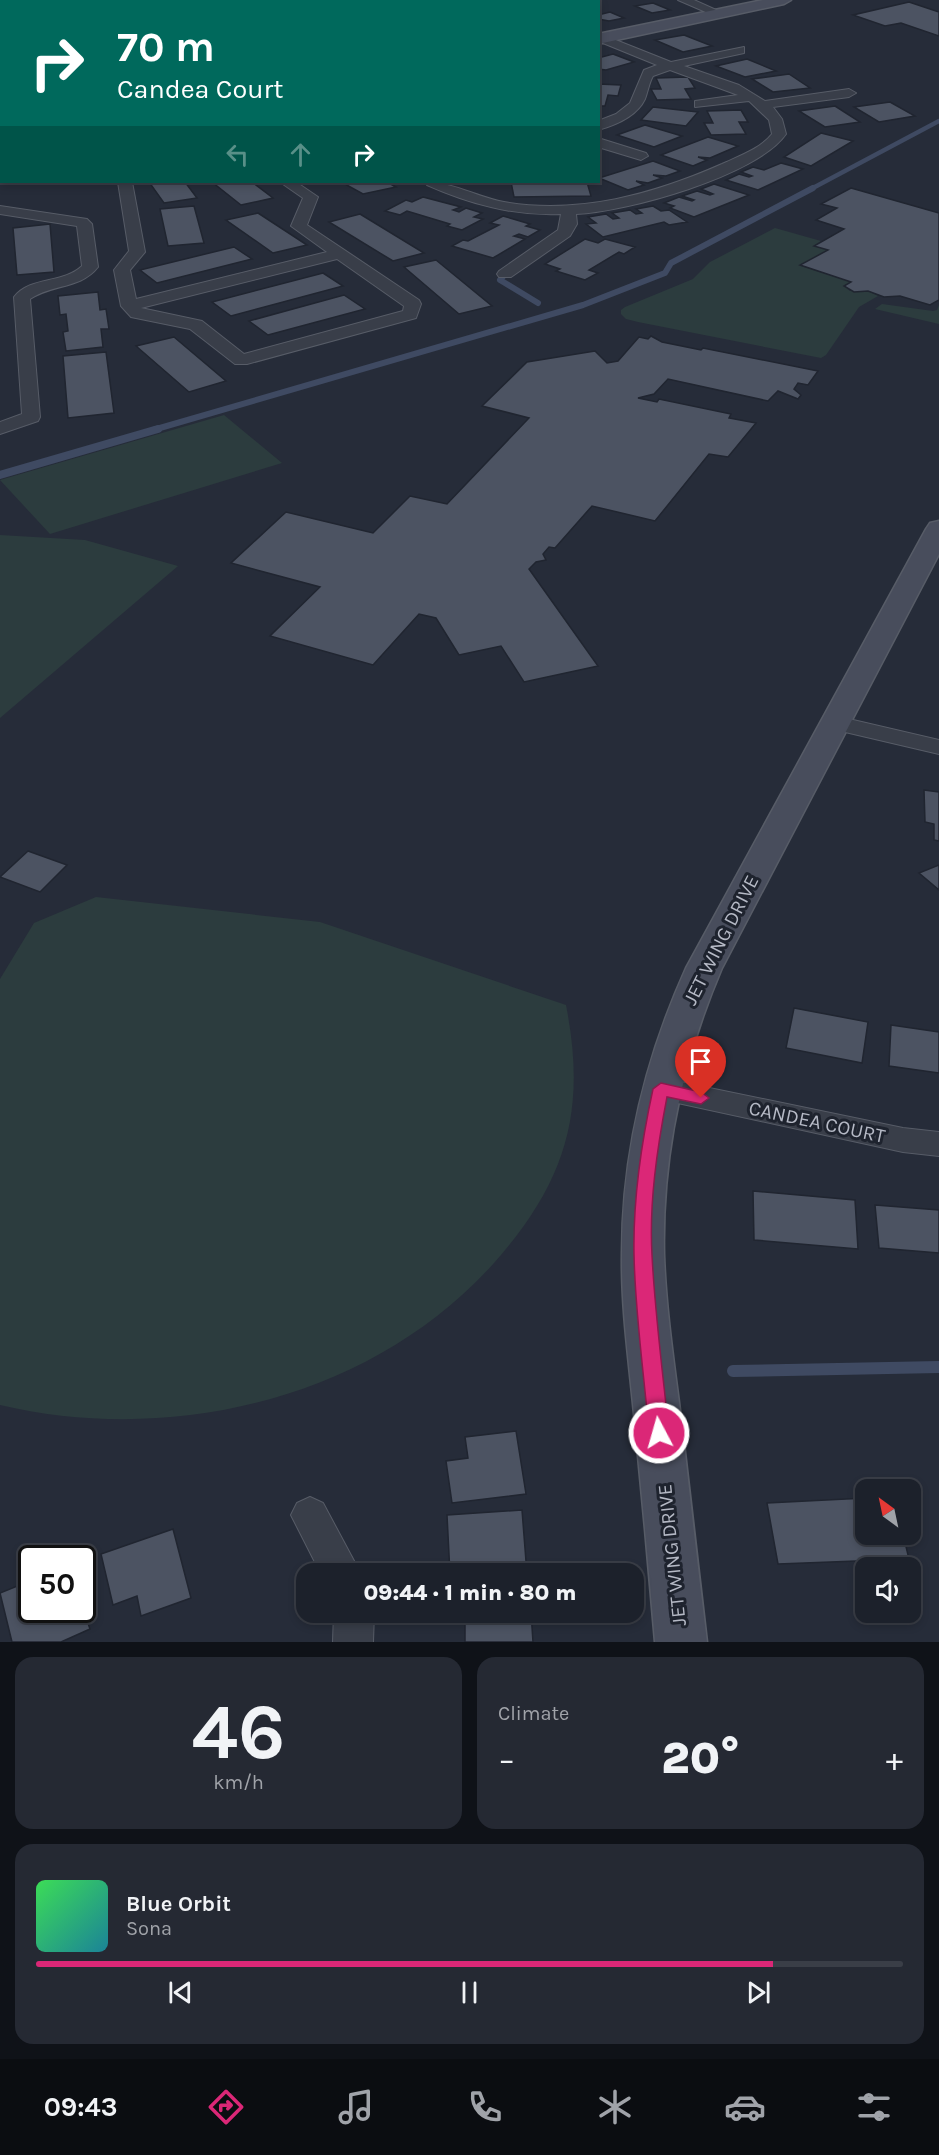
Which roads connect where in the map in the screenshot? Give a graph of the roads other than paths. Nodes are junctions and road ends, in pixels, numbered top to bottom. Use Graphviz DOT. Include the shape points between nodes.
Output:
graph roads {
  1 [pos="684,0"];
  2 [pos="784,0"];
  3 [pos="719,14"];
  4 [pos="600,38"];
  5 [pos="740,50"];
  6 [pos="669,65"];
  7 [pos="849,93"];
  8 [pos="757,101"];
  9 [pos="700,104"];
  10 [pos="600,125"];
  11 [pos="600,143"];
  12 [pos="641,156"];
  13 [pos="125,183"];
  14 [pos="289,183"];
  15 [pos="434,183"];
  16 [pos="3,206"];
  17 [pos="567,210"];
  18 [pos="339,254"];
  19 [pos="505,274"];
  20 [pos="129,306"];
  21 [pos="0,428"];
  22 [pos="935,543"];
  23 [pos="836,723"];
  24 [pos="939,747"];
  25 [pos="661,1089"];
  26 [pos="939,1144"];
  27 [pos="310,1515"];
  28 [pos="336,1563"];
  29 [pos="354,1623"];
  30 [pos="353,1642"];
  31 [pos="681,1642"];
  1 -- 3 [label="street"];
  2 -- 3 [label="main road"];
  3 -- 4 [label="main road"];
  4 -- 6 [label="street"];
  5 -- 6 [label="street"];
  6 -- 8 [label="street" via="736,88"];
  6 -- 10 [label="street" via="648,74 636,103 613,121"];
  7 -- 8 [label="street"];
  8 -- 9 [label="street"];
  8 -- 17 [label="street" via="776,119 779,134 762,150 659,194 614,205"];
  11 -- 12 [label="street"];
  13 -- 20 [label="street" via="137,252 122,270"];
  14 -- 18 [label="street" via="311,197 299,226"];
  15 -- 17 [label="street" via="494,203"];
  16 -- 21 [label="street" via="82,222 90,267 81,275 22,297 31,417"];
  17 -- 19 [label="street" via="569,224 565,233"];
  18 -- 20 [label="street"];
  18 -- 20 [label="street" via="413,304 410,314 241,360 196,325 149,317"];
  22 -- 23 [label="main road, JET WING DRIVE"];
  23 -- 24 [label="street"];
  23 -- 25 [label="main road, JET WING DRIVE" via="689,999"];
  25 -- 26 [label="street, CANDEA COURT" via="903,1140"];
  25 -- 31 [label="main road, JET WING DRIVE" via="647,1167 643,1254"];
  27 -- 28 [label="street"];
  29 -- 30 [label="street"];
}
